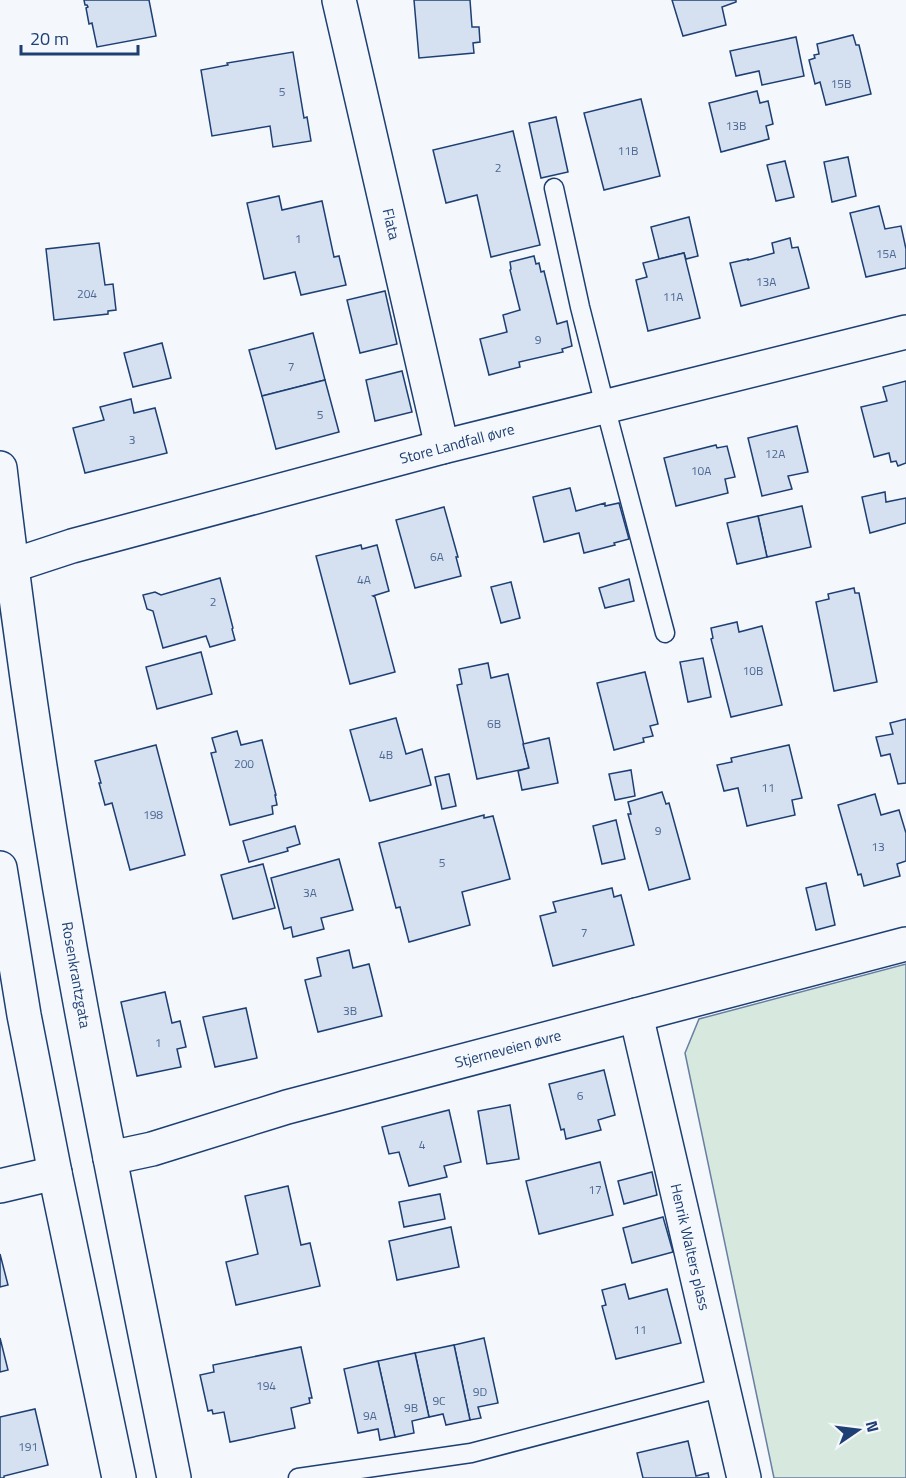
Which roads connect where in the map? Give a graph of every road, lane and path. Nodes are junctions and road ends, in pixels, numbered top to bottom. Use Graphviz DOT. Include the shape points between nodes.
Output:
graph roads {
  1 [pos="339,0"];
  2 [pos="554,188"];
  3 [pos="906,332"];
  4 [pos="605,406"];
  5 [pos="442,447"];
  6 [pos="0,468"];
  7 [pos="11,566"];
  8 [pos="665,633"];
  9 [pos="0,868"];
  10 [pos="906,944"];
  11 [pos="636,1016"];
  12 [pos="110,1158"];
  13 [pos="55,1173"];
  14 [pos="0,1186"];
  15 [pos="723,1387"];
  16 [pos="119,1478"];
  17 [pos="174,1478"];
  18 [pos="298,1478"];
  19 [pos="744,1478"];
  1 -- 5 [label="street, Flata"];
  2 -- 4 [label="lane"];
  3 -- 4 [label="street, Store Landfall øvre"];
  4 -- 5 [label="street, Store Landfall øvre"];
  4 -- 8 [label="lane"];
  5 -- 7 [label="street, Store Landfall øvre" via="72,546"];
  6 -- 7 [label="street, Rosenkrantzgata"];
  7 -- 12 [label="street, Rosenkrantzgata" via="60,890"];
  9 -- 13 [label="street"];
  10 -- 11 [label="street, Stjerneveien øvre"];
  11 -- 12 [label="street, Stjerneveien øvre" via="287,1107"];
  11 -- 15 [label="street, Henrik Walters plass"];
  12 -- 17 [label="street, Rosenkrantzgata"];
  13 -- 14 [label="street"];
  13 -- 16 [label="street"];
  15 -- 18 [label="lane" via="471,1453"];
  15 -- 19 [label="street, Henrik Walters plass"];
}
